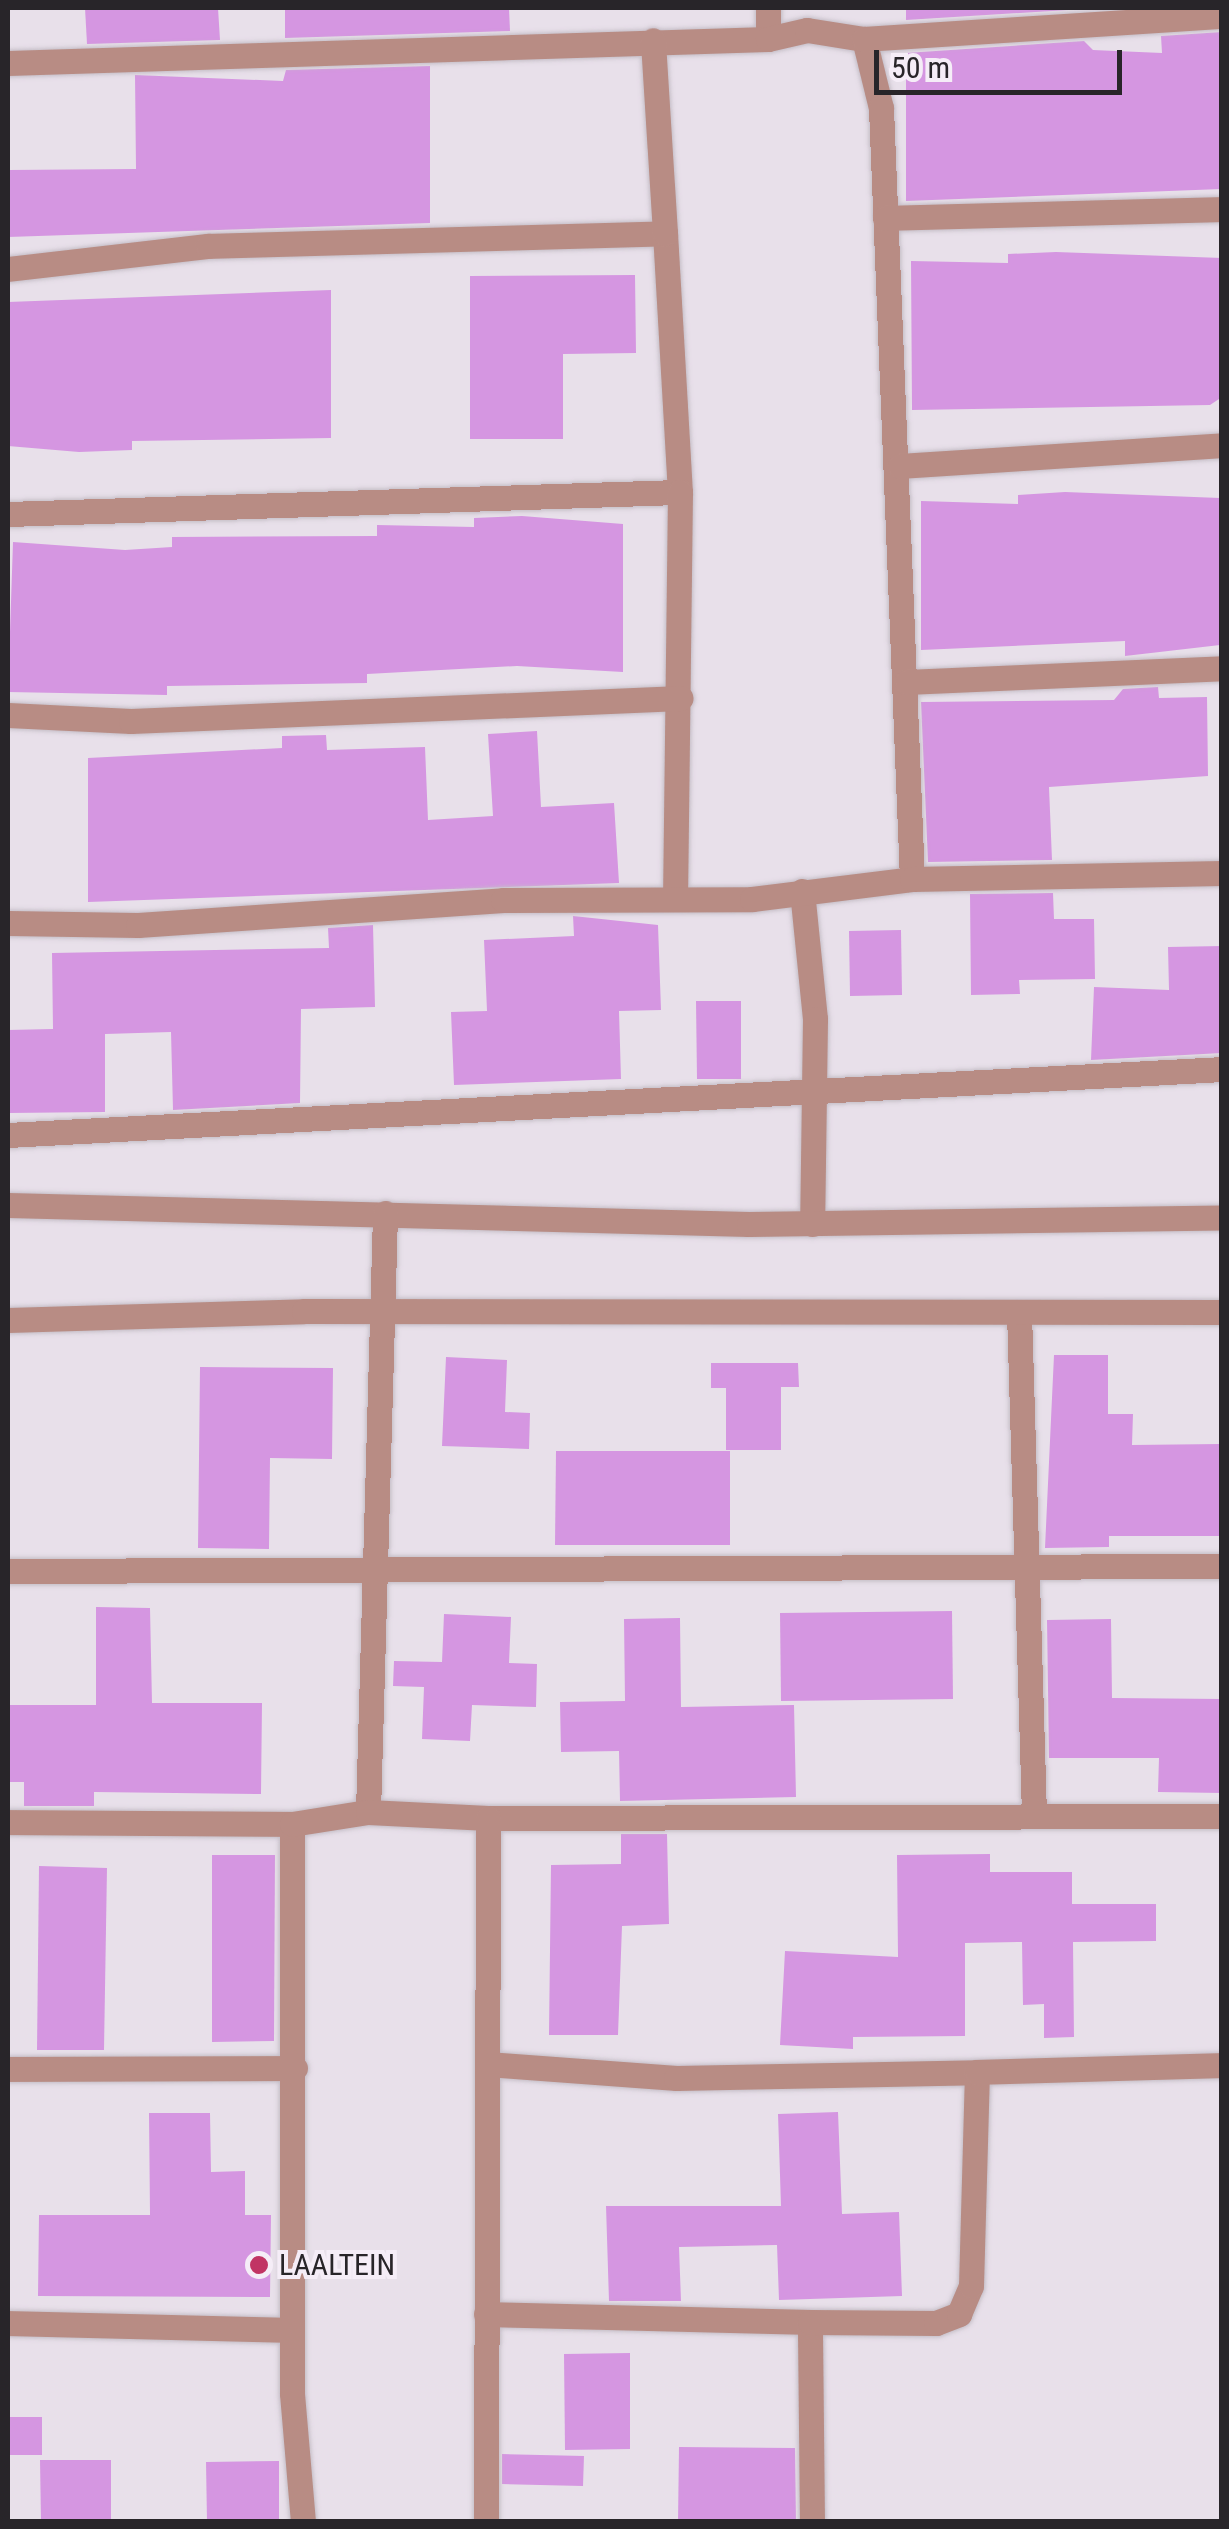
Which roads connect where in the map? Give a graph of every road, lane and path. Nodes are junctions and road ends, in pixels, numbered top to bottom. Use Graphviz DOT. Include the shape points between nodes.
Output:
graph roads {
  1 [pos="768,8"];
  2 [pos="1222,16"];
  3 [pos="768,39"];
  4 [pos="653,40"];
  5 [pos="864,40"];
  6 [pos="8,63"];
  7 [pos="1222,209"];
  8 [pos="885,218"];
  9 [pos="665,233"];
  10 [pos="8,269"];
  11 [pos="1222,445"];
  12 [pos="900,466"];
  13 [pos="680,492"];
  14 [pos="8,514"];
  15 [pos="1222,668"];
  16 [pos="907,682"];
  17 [pos="681,698"];
  18 [pos="8,715"];
  19 [pos="1222,873"];
  20 [pos="912,880"];
  21 [pos="802,891"];
  22 [pos="675,894"];
  23 [pos="8,922"];
  24 [pos="1222,1069"];
  25 [pos="812,1096"];
  26 [pos="8,1136"];
  27 [pos="8,1205"];
  28 [pos="385,1212"];
  29 [pos="1222,1217"];
  30 [pos="812,1224"];
  31 [pos="380,1311"];
  32 [pos="1020,1312"];
  33 [pos="1222,1312"];
  34 [pos="8,1320"];
  35 [pos="1028,1564"];
  36 [pos="1222,1566"];
  37 [pos="379,1569"];
  38 [pos="8,1571"];
  39 [pos="368,1812"];
  40 [pos="1034,1815"];
  41 [pos="1222,1816"];
  42 [pos="488,1818"];
  43 [pos="8,1822"];
  44 [pos="292,1824"];
  45 [pos="487,2064"];
  46 [pos="1222,2065"];
  47 [pos="294,2068"];
  48 [pos="8,2070"];
  49 [pos="977,2072"];
  50 [pos="486,2314"];
  51 [pos="810,2322"];
  52 [pos="8,2323"];
  53 [pos="292,2330"];
  54 [pos="304,2522"];
  55 [pos="486,2522"];
  56 [pos="812,2522"];
  1 -- 3 [label="street"];
  2 -- 5 [label="street"];
  3 -- 4 [label="street"];
  3 -- 5 [label="street" via="807,30"];
  4 -- 6 [label="street"];
  4 -- 9 [label="street"];
  5 -- 8 [label="street" via="880,108"];
  7 -- 8 [label="street"];
  8 -- 12 [label="street"];
  9 -- 10 [label="street" via="208,246"];
  9 -- 13 [label="street"];
  11 -- 12 [label="street"];
  12 -- 16 [label="street"];
  13 -- 14 [label="street"];
  13 -- 17 [label="street"];
  15 -- 16 [label="street"];
  16 -- 20 [label="street"];
  17 -- 18 [label="street" via="131,722"];
  17 -- 22 [label="street"];
  19 -- 20 [label="street"];
  20 -- 21 [label="street"];
  21 -- 22 [label="street"];
  21 -- 25 [label="street" via="816,1019"];
  22 -- 23 [label="street" via="138,925"];
  24 -- 25 [label="street"];
  25 -- 26 [label="street"];
  25 -- 30 [label="street"];
  27 -- 28 [label="street"];
  28 -- 30 [label="street"];
  28 -- 31 [label="street"];
  29 -- 30 [label="street"];
  31 -- 32 [label="street"];
  31 -- 34 [label="street"];
  31 -- 37 [label="street"];
  32 -- 33 [label="street"];
  32 -- 35 [label="street"];
  35 -- 36 [label="street"];
  35 -- 37 [label="street"];
  35 -- 40 [label="street"];
  37 -- 38 [label="street"];
  37 -- 39 [label="street"];
  39 -- 42 [label="street"];
  39 -- 44 [label="street"];
  40 -- 41 [label="street"];
  40 -- 42 [label="street"];
  42 -- 45 [label="street"];
  43 -- 44 [label="street"];
  44 -- 47 [label="street"];
  45 -- 49 [label="street" via="676,2078"];
  45 -- 50 [label="street"];
  46 -- 49 [label="street"];
  47 -- 48 [label="street"];
  47 -- 53 [label="street"];
  49 -- 51 [label="street" via="971,2286 959,2314 936,2323"];
  50 -- 51 [label="street"];
  50 -- 55 [label="street"];
  51 -- 56 [label="street"];
  52 -- 53 [label="street"];
  53 -- 54 [label="street"];
}
